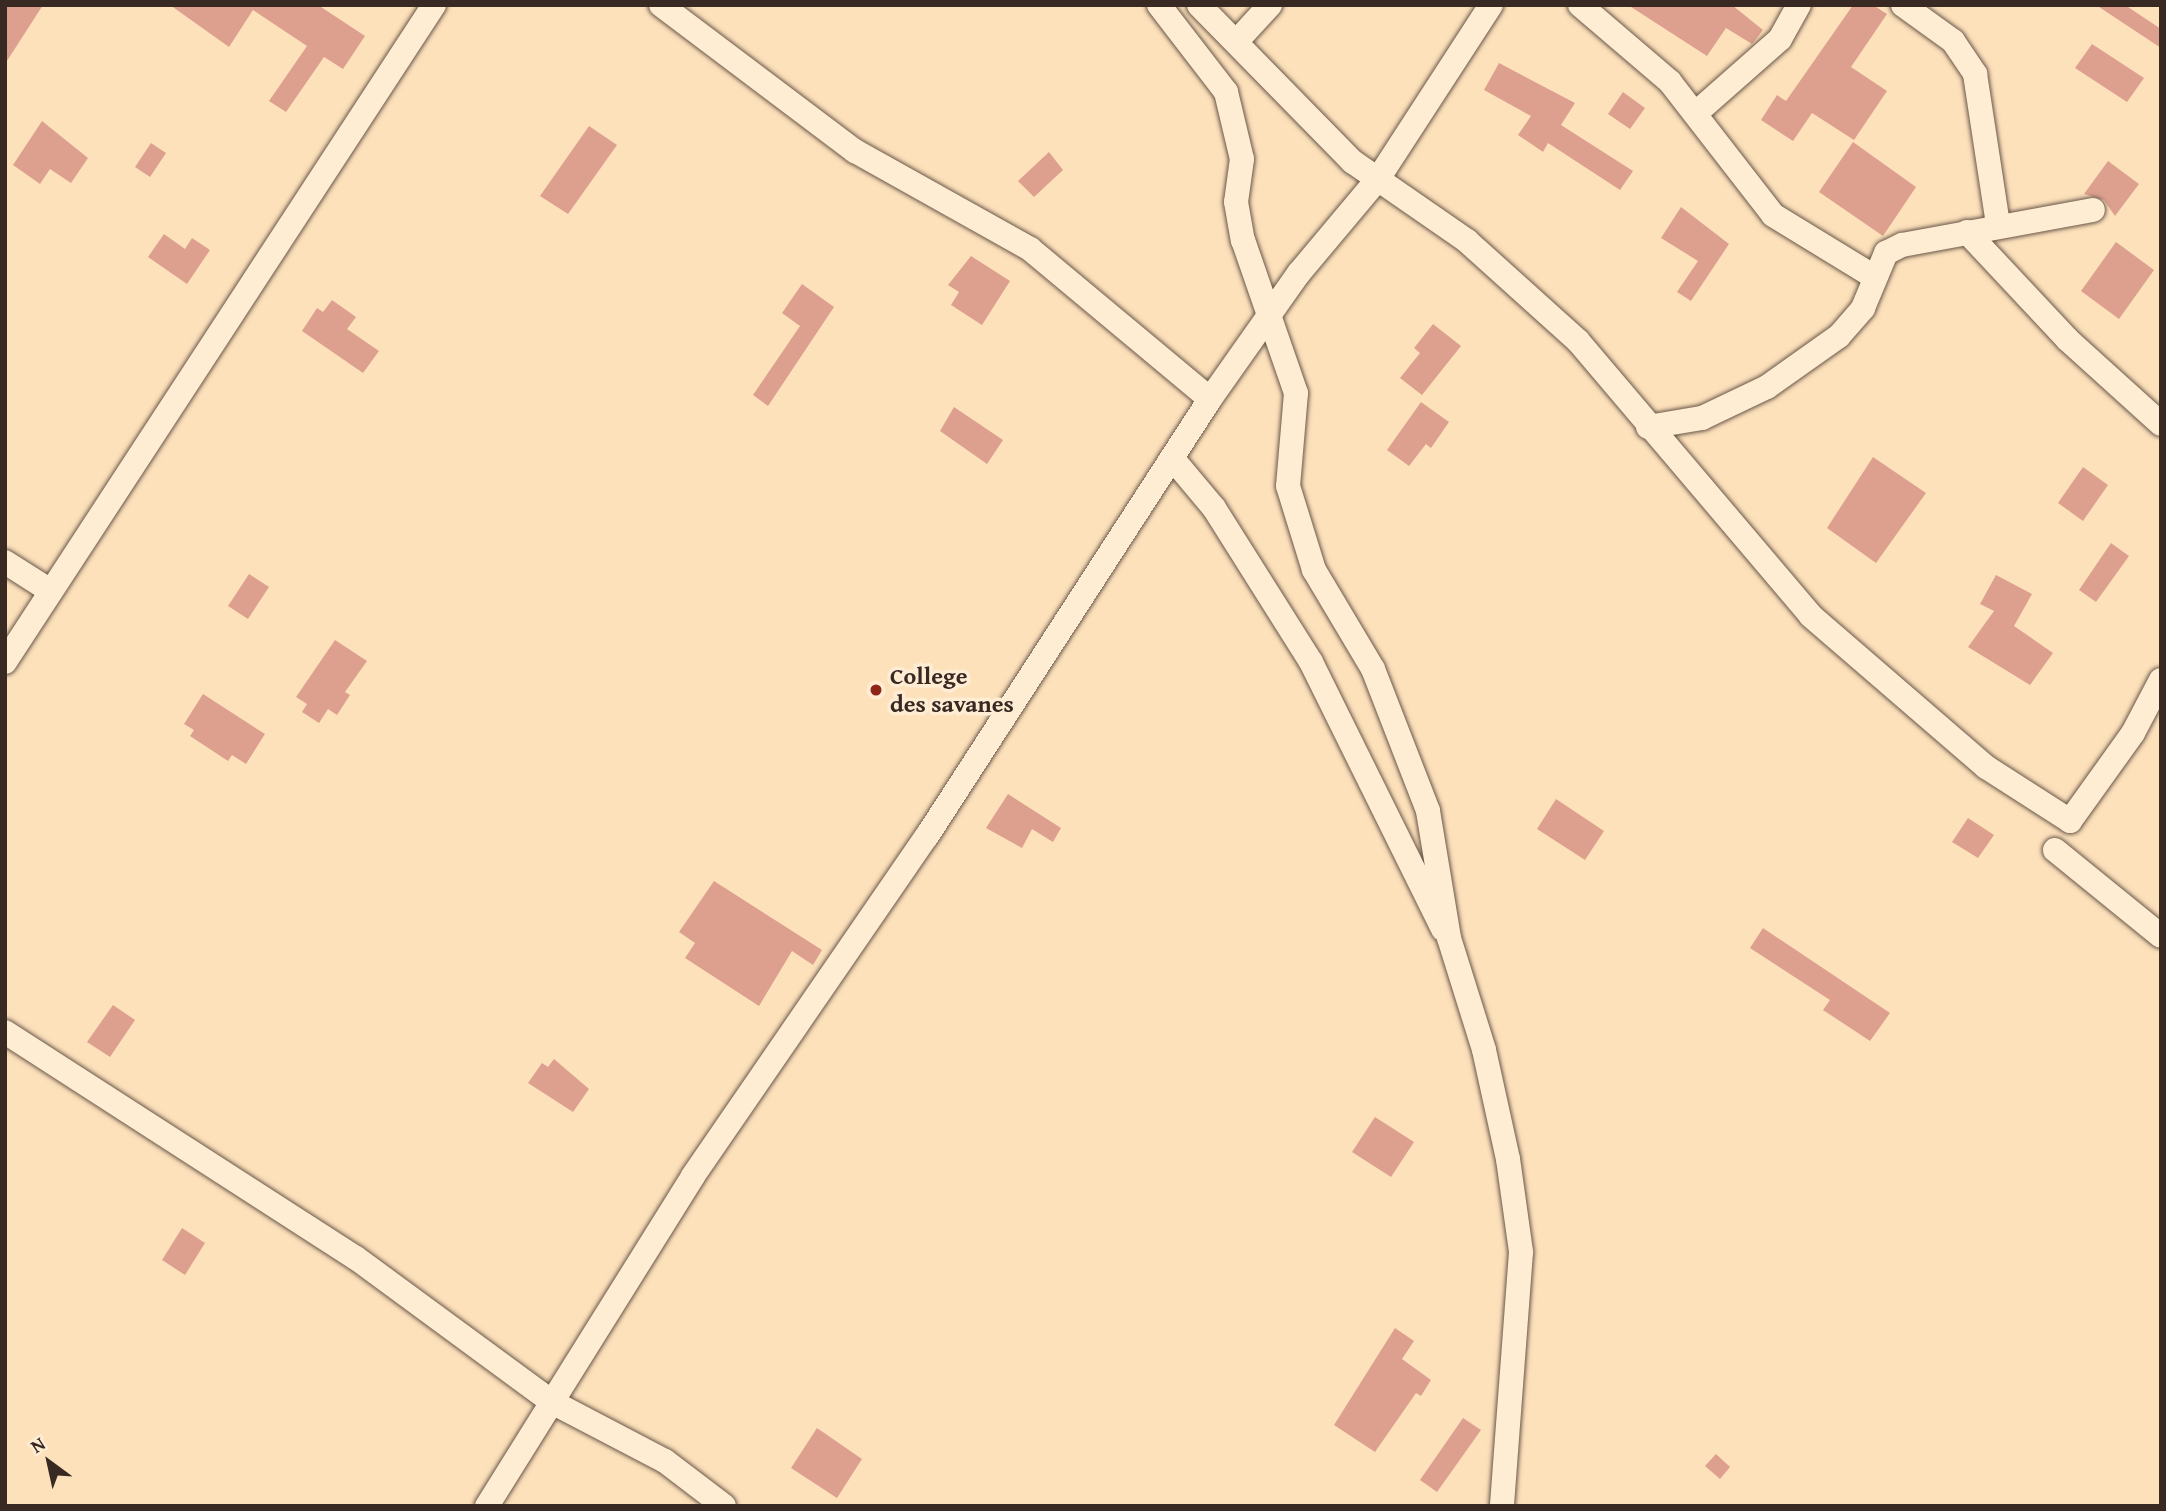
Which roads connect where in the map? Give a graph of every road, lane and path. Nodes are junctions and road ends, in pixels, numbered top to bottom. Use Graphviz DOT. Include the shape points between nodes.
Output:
graph roads {
  1 [pos="434,5"];
  2 [pos="660,5"];
  3 [pos="1158,5"];
  4 [pos="1199,5"];
  5 [pos="1270,5"];
  6 [pos="1491,5"];
  7 [pos="1580,5"];
  8 [pos="1799,5"];
  9 [pos="1903,5"];
  10 [pos="1237,41"];
  11 [pos="1696,113"];
  12 [pos="1378,179"];
  13 [pos="2093,210"];
  14 [pos="1998,224"];
  15 [pos="1967,232"];
  16 [pos="1873,276"];
  17 [pos="1270,319"];
  18 [pos="1210,399"];
  19 [pos="2161,425"];
  20 [pos="1648,427"];
  21 [pos="1172,458"];
  22 [pos="5,562"];
  23 [pos="49,590"];
  24 [pos="5,662"];
  25 [pos="2161,680"];
  26 [pos="2055,850"];
  27 [pos="2161,936"];
  28 [pos="1449,938"];
  29 [pos="5,1031"];
  30 [pos="552,1402"];
  31 [pos="487,1506"];
  32 [pos="724,1506"];
  33 [pos="1502,1506"];
  1 -- 23 [label="street"];
  2 -- 18 [label="street" via="855,151 1030,249"];
  3 -- 17 [label="street" via="1226,92 1242,159 1236,202 1243,240"];
  4 -- 10 [label="street"];
  5 -- 10 [label="street"];
  6 -- 12 [label="street"];
  7 -- 11 [label="street" via="1670,82"];
  8 -- 11 [label="street" via="1780,39"];
  9 -- 14 [label="street" via="1953,41 1975,74"];
  10 -- 12 [label="street" via="1353,162"];
  11 -- 16 [label="street" via="1773,215"];
  12 -- 17 [label="street" via="1299,273"];
  12 -- 20 [label="street" via="1467,241 1569,333"];
  13 -- 14 [label="street"];
  14 -- 15 [label="street"];
  15 -- 16 [label="street" via="1902,245 1886,253"];
  15 -- 19 [label="street" via="2068,340"];
  16 -- 20 [label="street" via="1863,308 1839,336 1768,387 1702,418"];
  17 -- 18 [label="street"];
  17 -- 28 [label="street" via="1296,393 1288,486 1314,570 1373,669 1428,811"];
  18 -- 21 [label="street"];
  20 -- 25 [label="street" via="1811,615 1986,767 2070,821 2133,733"];
  21 -- 28 [label="street" via="1214,508 1311,662 1426,901"];
  21 -- 30 [label="street" via="927,836 693,1176"];
  22 -- 23 [label="street"];
  23 -- 24 [label="street"];
  26 -- 27 [label="street"];
  28 -- 33 [label="street" via="1484,1050 1508,1159 1521,1252"];
  29 -- 30 [label="street" via="356,1258"];
  30 -- 31 [label="street"];
  30 -- 32 [label="street" via="665,1461"];
}
